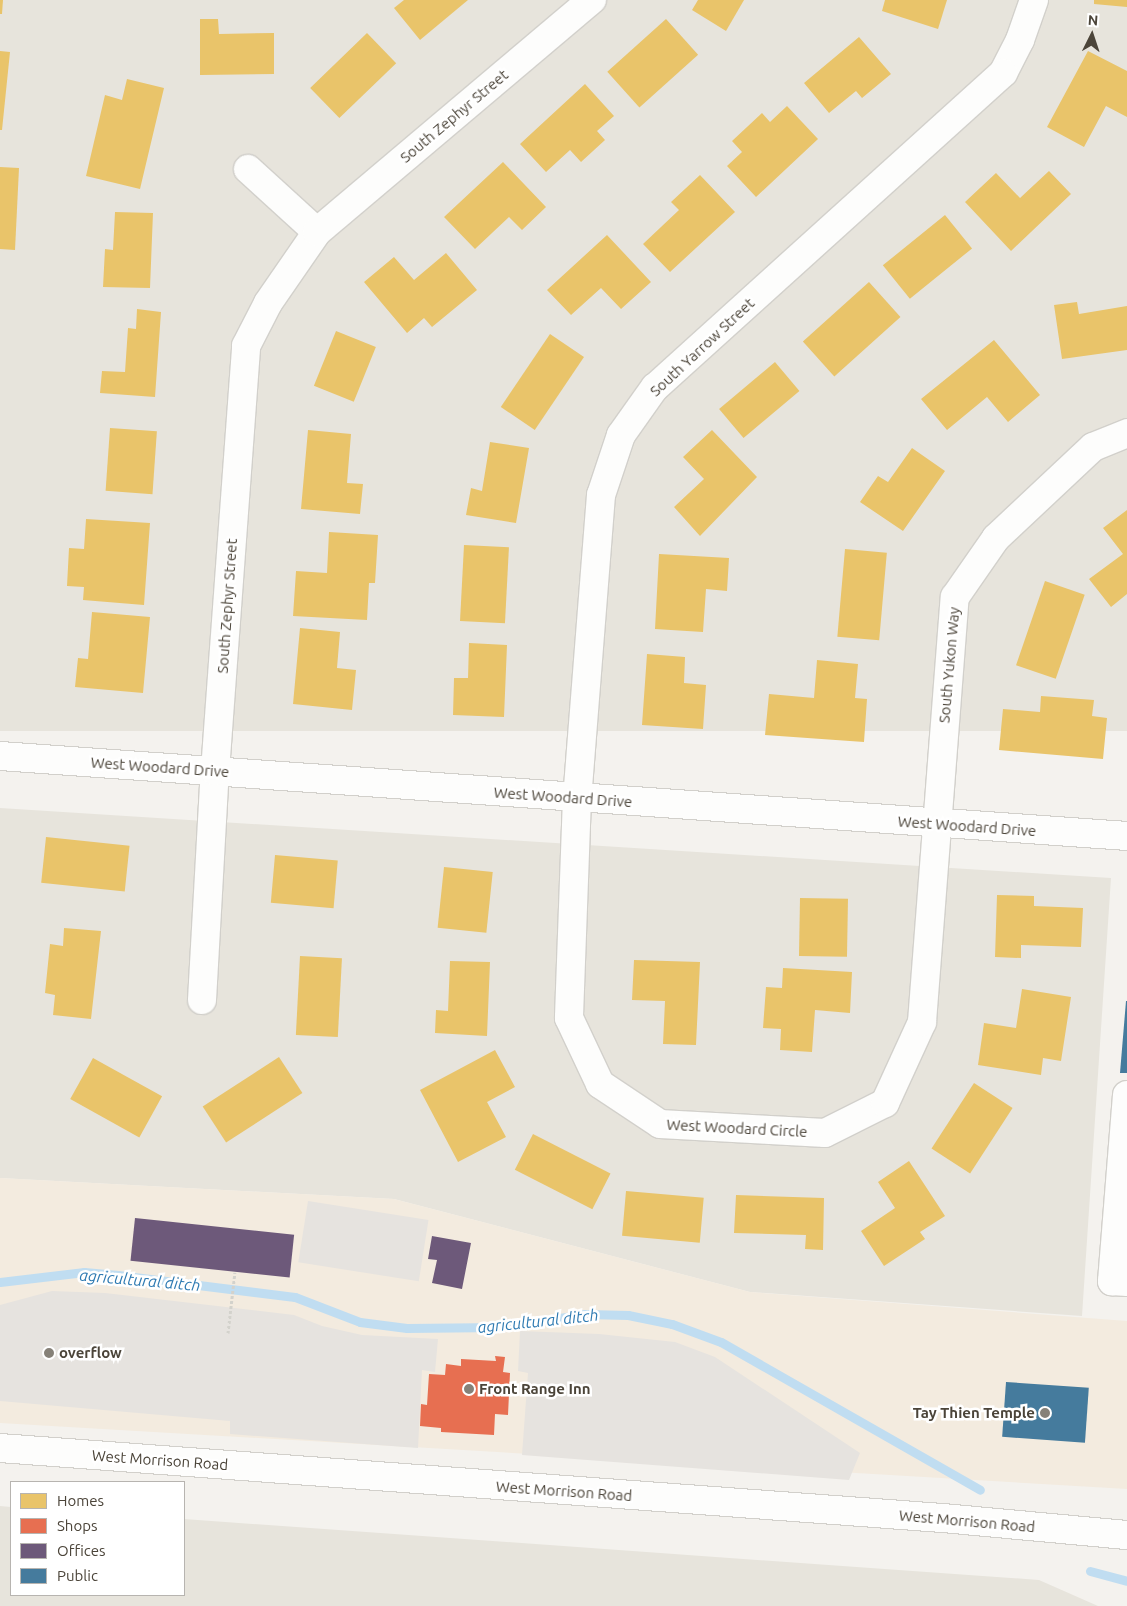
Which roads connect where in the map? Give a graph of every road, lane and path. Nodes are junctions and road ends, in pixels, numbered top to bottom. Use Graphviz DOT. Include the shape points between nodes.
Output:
graph roads {
  1 [pos="592,0"];
  2 [pos="1034,0"];
  3 [pos="248,169"];
  4 [pos="317,232"];
  5 [pos="1127,433"];
  6 [pos="0,756"];
  7 [pos="215,771"];
  8 [pos="577,798"];
  9 [pos="935,824"];
  10 [pos="1127,836"];
  11 [pos="202,1000"];
  12 [pos="1127,1095"];
  13 [pos="235,1272"];
  14 [pos="1127,1282"];
  15 [pos="228,1333"];
  16 [pos="0,1448"];
  17 [pos="1127,1535"];
  1 -- 4 [label="street, South Zephyr Street"];
  2 -- 8 [label="street, South Yarrow Street" via="1020,40 1003,72 656,387 621,435 602,495"];
  3 -- 4 [label="street"];
  4 -- 7 [label="street, South Zephyr Street" via="268,303 246,346"];
  5 -- 9 [label="street, South Yukon Way" via="1092,447 996,538 955,597"];
  6 -- 7 [label="street, West Woodard Drive"];
  7 -- 8 [label="street, West Woodard Drive"];
  7 -- 11 [label="street, South Zephyr Street"];
  8 -- 9 [label="street, West Woodard Drive"];
  8 -- 9 [label="street, West Woodard Circle" via="569,1018 600,1084 660,1124 824,1133 884,1102 922,1022"];
  9 -- 10 [label="street, West Woodard Drive"];
  12 -- 14 [label="street" via="1112,1281"];
  13 -- 15 [label="path"];
  16 -- 17 [label="street, West Morrison Road" via="943,1518"];
}
